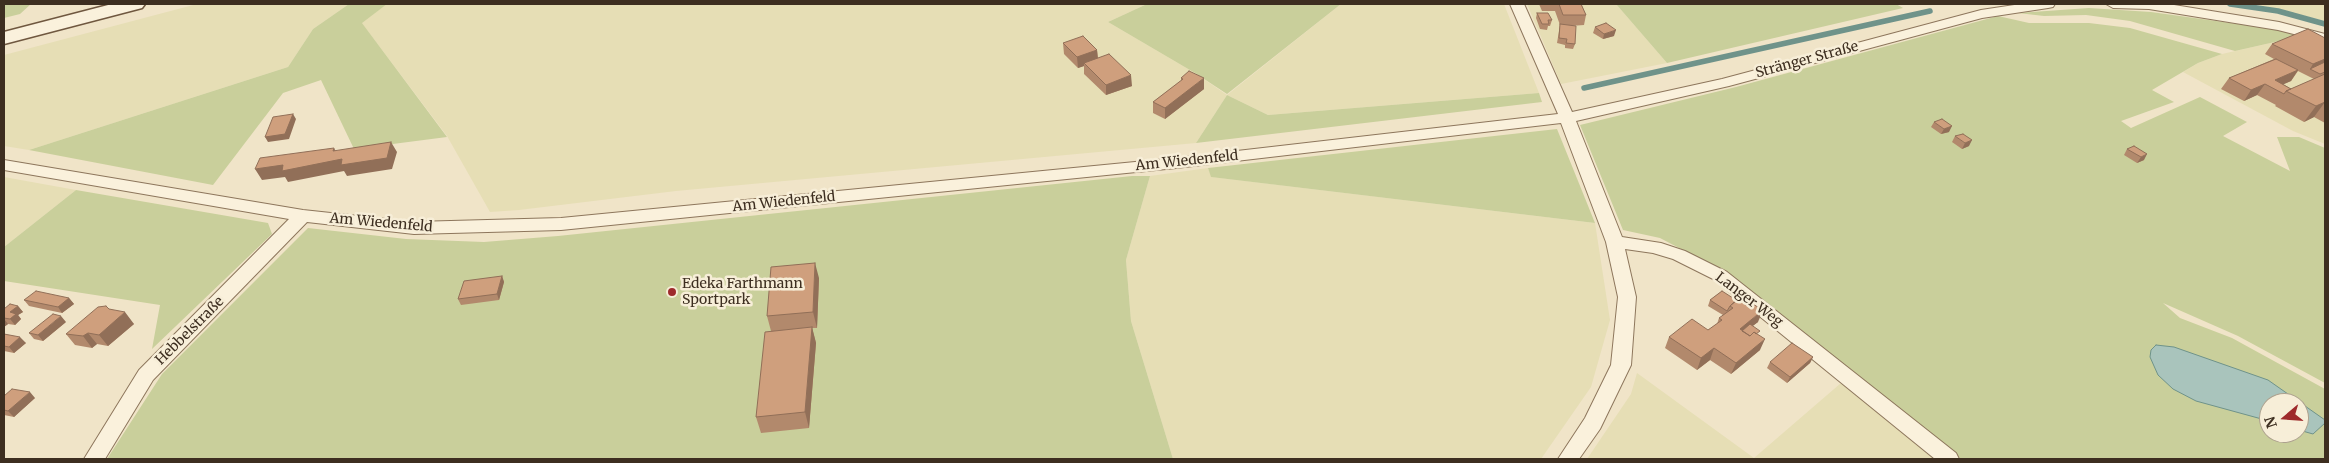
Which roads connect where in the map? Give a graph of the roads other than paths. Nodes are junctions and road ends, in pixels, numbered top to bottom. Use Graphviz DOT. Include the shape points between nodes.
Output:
graph roads {
  1 [pos="135,4"];
  2 [pos="1518,4"];
  3 [pos="2048,4"];
  4 [pos="2113,4"];
  5 [pos="4,38"];
  6 [pos="2325,38"];
  7 [pos="1567,118"];
  8 [pos="4,165"];
  9 [pos="303,216"];
  10 [pos="1615,242"];
  11 [pos="94,459"];
  12 [pos="1568,459"];
  13 [pos="1949,459"];
  1 -- 5 [label="main road"];
  2 -- 7 [label="street"];
  3 -- 7 [label="street, Stränger Straße" via="1980,14 1724,83"];
  4 -- 6 [label="street" via="2158,6 2279,26"];
  7 -- 9 [label="street, Am Wiedenfeld" via="1176,163 561,224 414,228"];
  7 -- 10 [label="street"];
  8 -- 9 [label="street, Am Wiedenfeld"];
  9 -- 11 [label="street, Hebbelstraße" via="146,375"];
  10 -- 12 [label="street" via="1626,297 1621,365 1592,423"];
  10 -- 13 [label="street, Langer Weg" via="1656,247 1721,276"];
}
